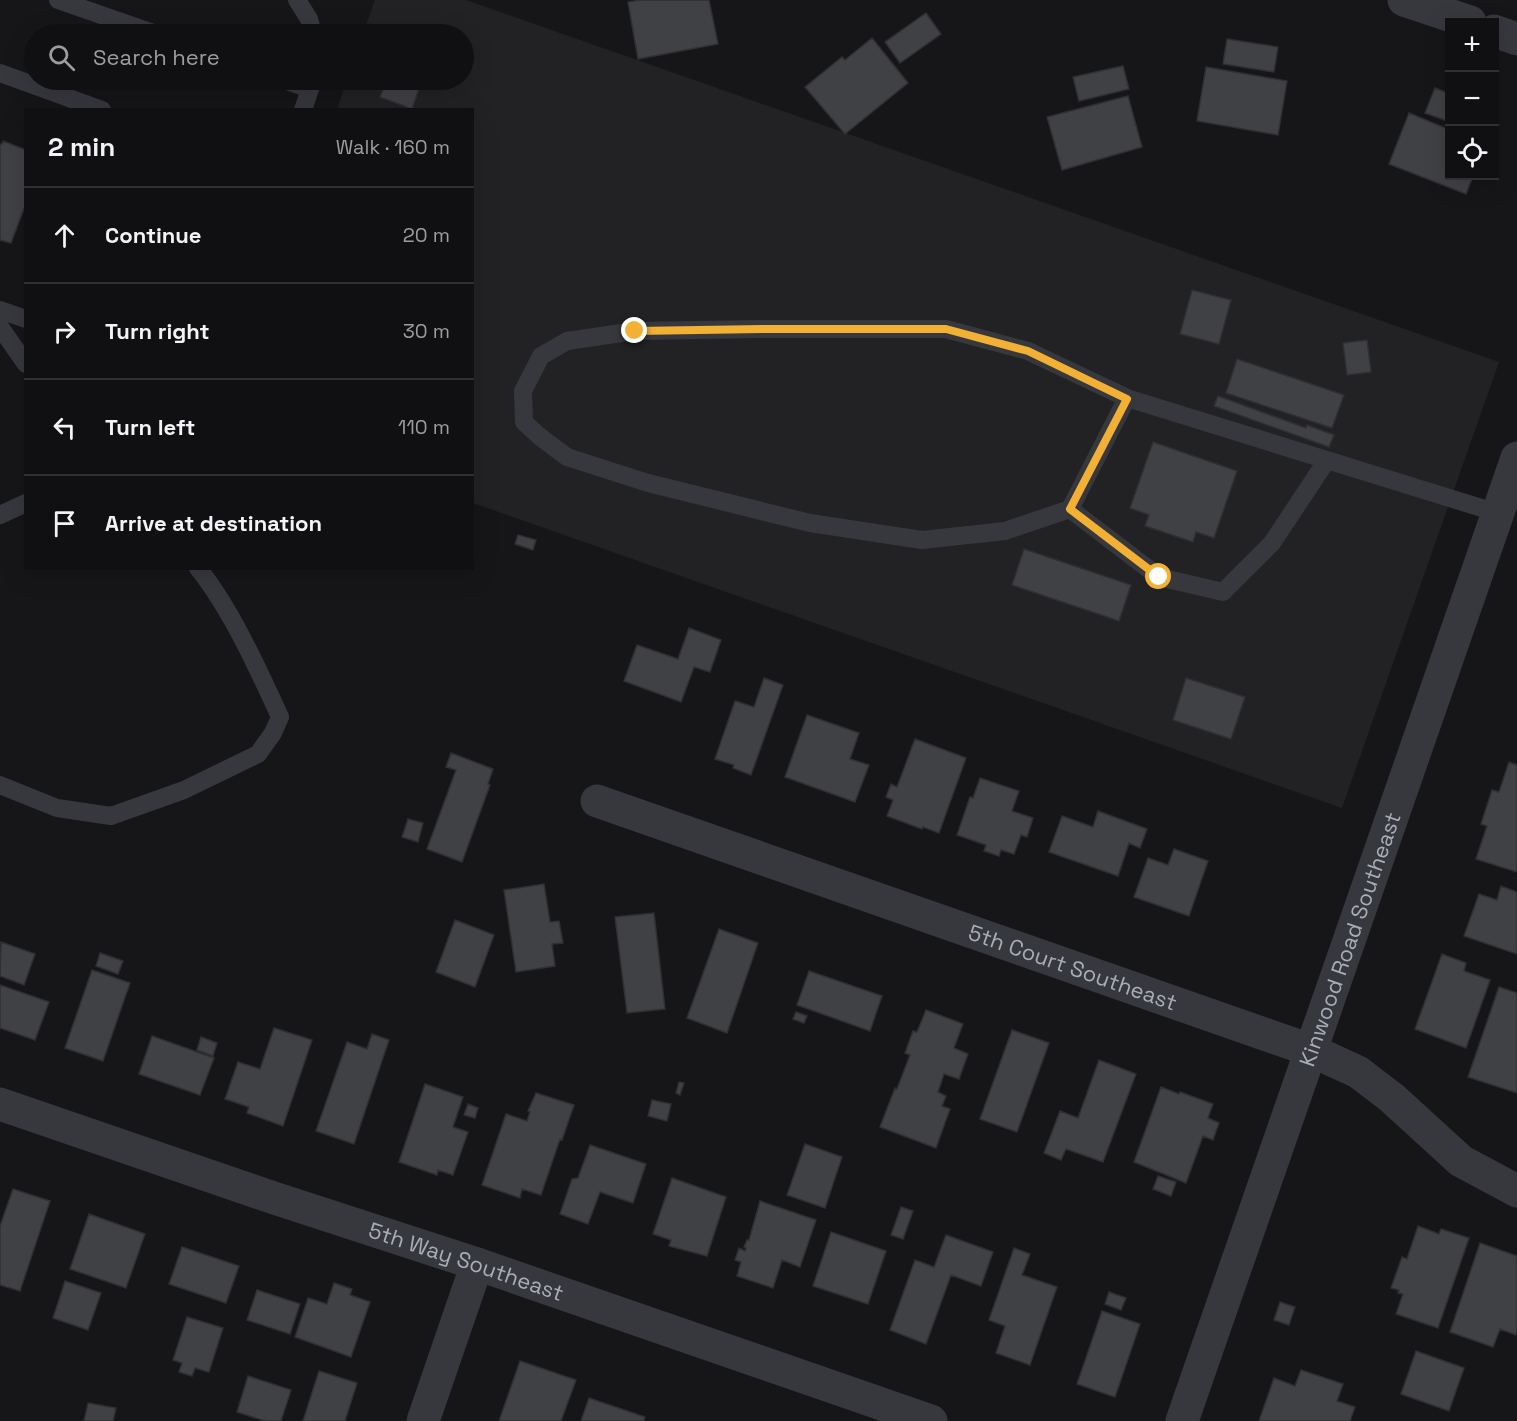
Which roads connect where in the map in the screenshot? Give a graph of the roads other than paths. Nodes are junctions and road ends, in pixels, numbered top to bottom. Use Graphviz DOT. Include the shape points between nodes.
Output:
graph roads {
  1 [pos="58,0"];
  2 [pos="297,0"];
  3 [pos="1404,0"];
  4 [pos="1458,18"];
  5 [pos="127,24"];
  6 [pos="310,24"];
  7 [pos="1499,33"];
  8 [pos="1517,39"];
  9 [pos="0,73"];
  10 [pos="24,82"];
  11 [pos="47,90"];
  12 [pos="310,90"];
  13 [pos="96,108"];
  14 [pos="304,108"];
  15 [pos="0,310"];
  16 [pos="24,318"];
  17 [pos="0,327"];
  18 [pos="24,361"];
  19 [pos="1127,399"];
  20 [pos="1517,458"];
  21 [pos="1327,460"];
  22 [pos="24,504"];
  23 [pos="1070,509"];
  24 [pos="1498,513"];
  25 [pos="0,514"];
  26 [pos="199,570"];
  27 [pos="0,784"];
  28 [pos="597,801"];
  29 [pos="1310,1050"];
  30 [pos="0,1104"];
  31 [pos="1517,1191"];
  32 [pos="477,1264"];
  33 [pos="423,1421"];
  34 [pos="931,1421"];
  35 [pos="1182,1421"];
  1 -- 5 [label="lane"];
  2 -- 6 [label="lane"];
  3 -- 4 [label="street"];
  7 -- 8 [label="street"];
  9 -- 10 [label="lane"];
  11 -- 13 [label="lane"];
  12 -- 14 [label="lane"];
  15 -- 16 [label="lane"];
  17 -- 18 [label="lane"];
  19 -- 21 [label="lane"];
  19 -- 23 [label="lane"];
  19 -- 23 [label="lane" via="1028,351 946,329 635,331 567,341 541,356 523,391 524,422 567,457 648,483 810,523 922,540 1005,531"];
  20 -- 24 [label="street, Kinwood Road Southeast"];
  21 -- 23 [label="lane" via="1272,543 1223,592 1159,577"];
  21 -- 24 [label="lane"];
  22 -- 25 [label="lane"];
  24 -- 29 [label="street, Kinwood Road Southeast"];
  26 -- 27 [label="lane" via="258,668 280,717 258,754 184,790 111,816 57,808"];
  28 -- 29 [label="street, 5th Court Southeast"];
  29 -- 31 [label="street, 5th Court Southeast" via="1358,1072 1461,1161"];
  29 -- 35 [label="street, Kinwood Road Southeast"];
  30 -- 32 [label="street, 5th Way Southeast"];
  32 -- 33 [label="street"];
  32 -- 34 [label="street, 5th Way Southeast"];
}
